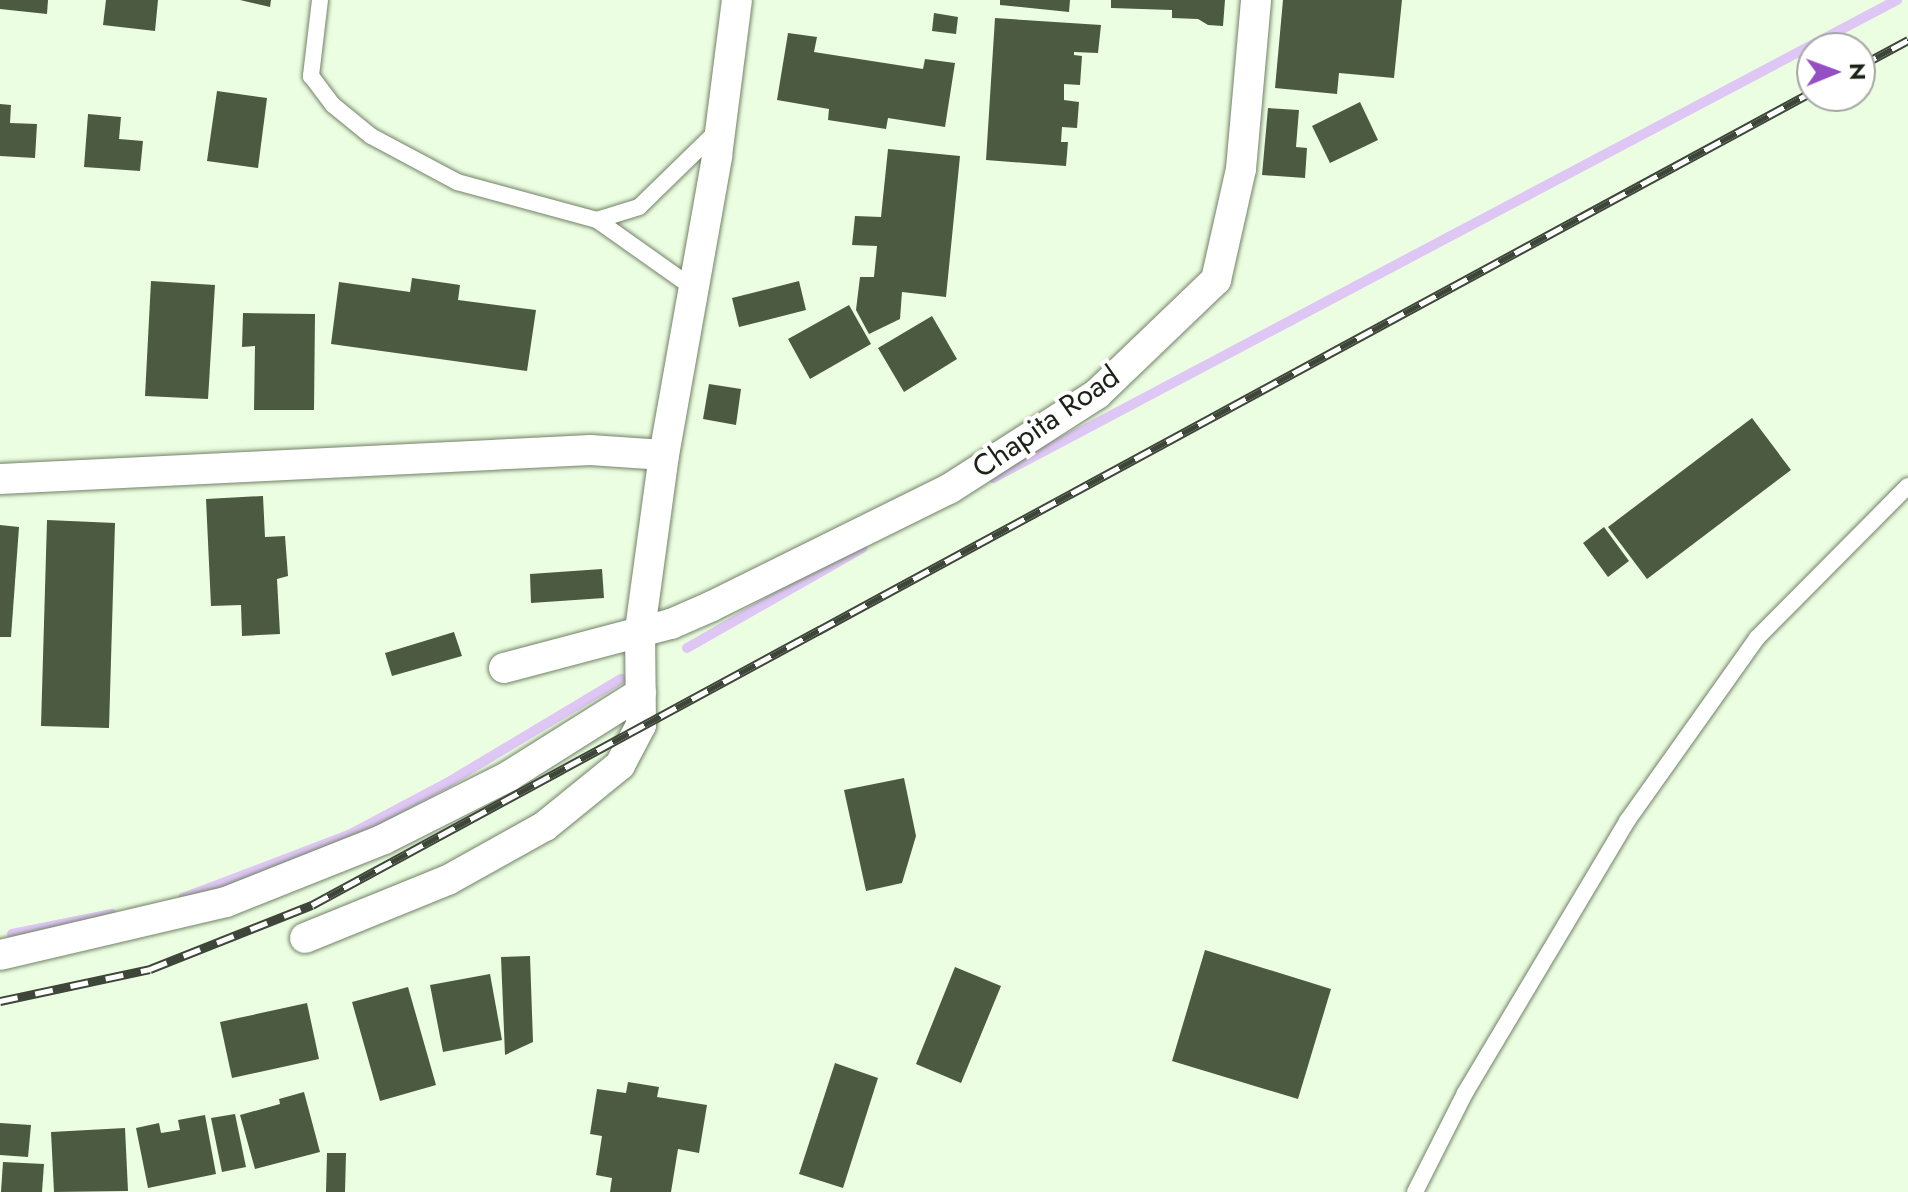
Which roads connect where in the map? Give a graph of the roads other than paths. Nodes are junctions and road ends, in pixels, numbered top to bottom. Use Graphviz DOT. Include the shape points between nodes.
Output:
graph roads {
  1 [pos="320,0"];
  2 [pos="737,0"];
  3 [pos="1256,0"];
  4 [pos="721,128"];
  5 [pos="597,220"];
  6 [pos="693,288"];
  7 [pos="664,455"];
  8 [pos="0,479"];
  9 [pos="1908,486"];
  10 [pos="640,630"];
  11 [pos="504,668"];
  12 [pos="641,693"];
  13 [pos="305,938"];
  14 [pos="0,955"];
  15 [pos="1415,1192"];
  1 -- 5 [label="lane" via="311,76 333,105 371,136 457,182"];
  2 -- 4 [label="street"];
  3 -- 10 [label="street, Chapita Road" via="1241,169 1216,280 1097,394 949,489 712,606 671,624"];
  4 -- 5 [label="lane" via="639,207"];
  4 -- 6 [label="street"];
  5 -- 6 [label="lane"];
  6 -- 7 [label="street"];
  7 -- 8 [label="street" via="590,450"];
  7 -- 10 [label="street"];
  9 -- 15 [label="lane" via="1757,638 1627,821 1465,1093"];
  10 -- 11 [label="street, Chapita Road"];
  10 -- 12 [label="street"];
  12 -- 13 [label="street" via="641,725 620,765 545,826 448,880"];
  12 -- 14 [label="street" via="509,776 384,839 226,902"];
}
